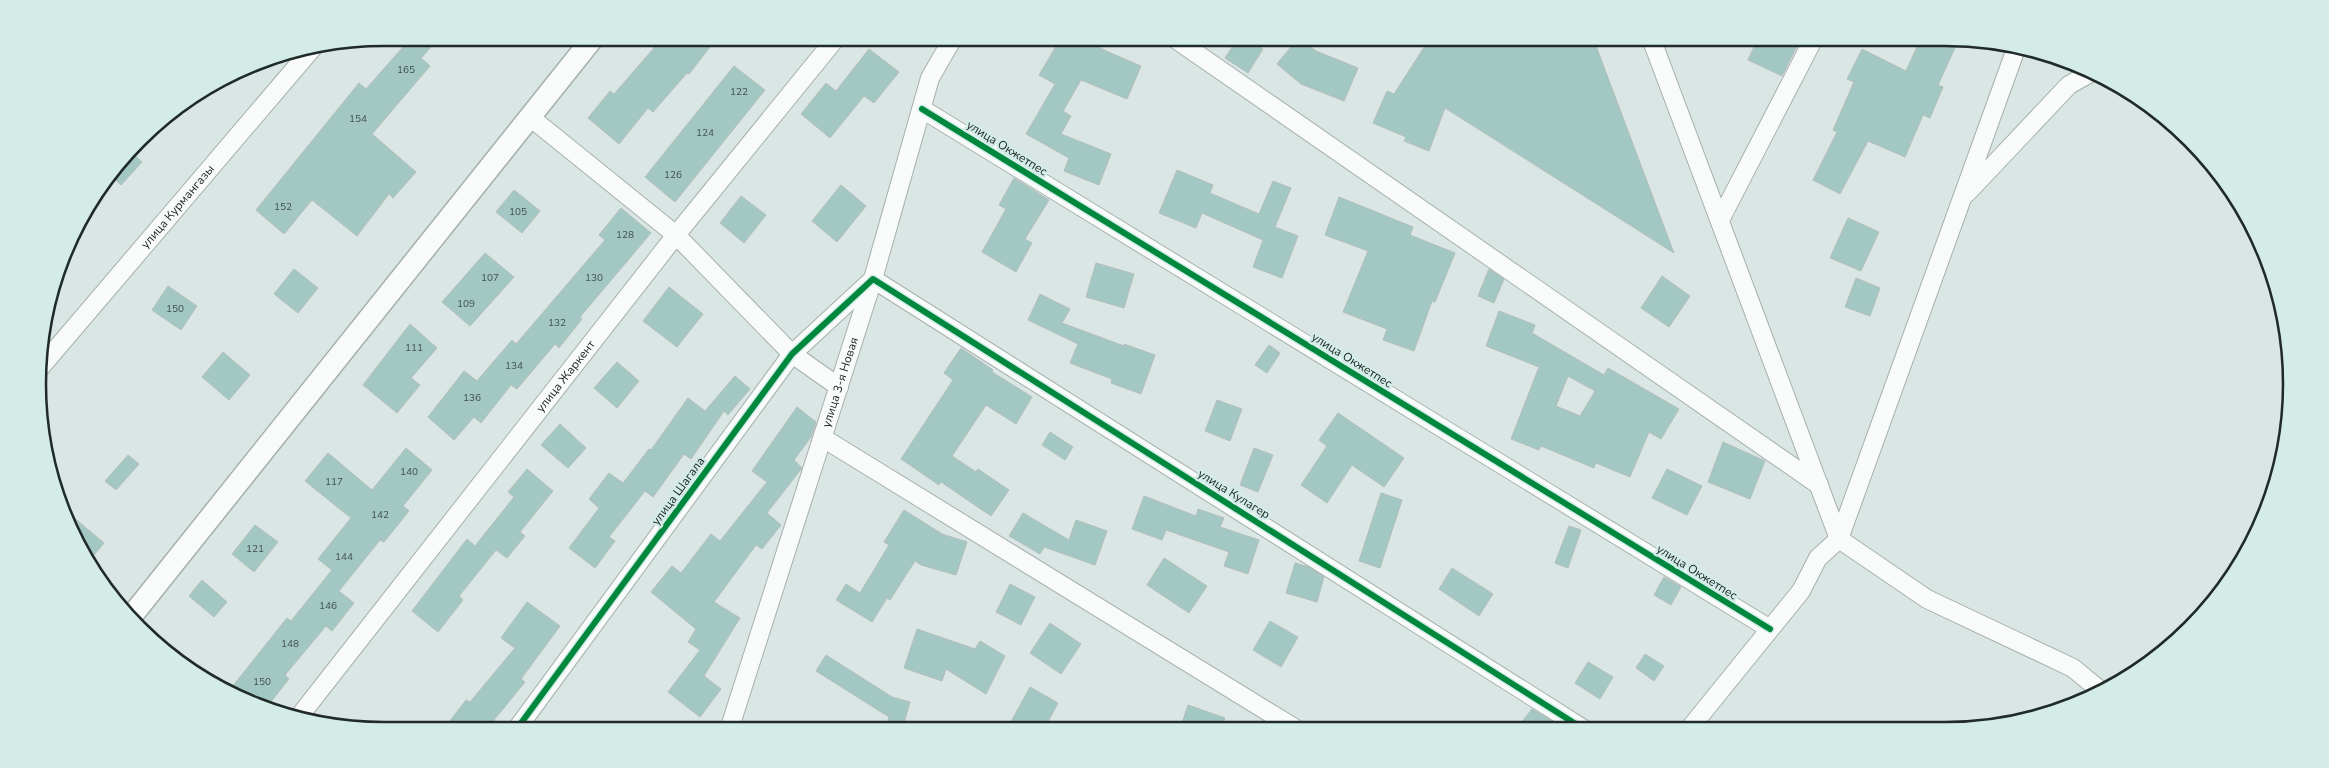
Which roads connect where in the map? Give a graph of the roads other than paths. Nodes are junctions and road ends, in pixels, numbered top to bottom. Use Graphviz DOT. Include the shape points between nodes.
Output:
graph roads {
  1 [pos="587,46"];
  2 [pos="830,46"];
  3 [pos="948,46"];
  4 [pos="1186,46"];
  5 [pos="1654,46"];
  6 [pos="1810,46"];
  7 [pos="2014,54"];
  8 [pos="306,56"];
  9 [pos="2084,77"];
  10 [pos="922,109"];
  11 [pos="530,117"];
  12 [pos="1962,199"];
  13 [pos="1720,220"];
  14 [pos="676,235"];
  15 [pos="873,279"];
  16 [pos="792,354"];
  17 [pos="47,360"];
  18 [pos="839,387"];
  19 [pos="824,438"];
  20 [pos="1819,485"];
  21 [pos="1839,538"];
  22 [pos="135,612"];
  23 [pos="1770,630"];
  24 [pos="2095,686"];
  25 [pos="303,711"];
  26 [pos="522,722"];
  27 [pos="732,722"];
  28 [pos="1285,722"];
  29 [pos="1573,722"];
  30 [pos="1695,722"];
  1 -- 11 [label="street"];
  2 -- 14 [label="street, улица Жаркент"];
  3 -- 10 [label="street, улица 3-я Новая" via="930,78"];
  4 -- 20 [label="street"];
  5 -- 13 [label="street"];
  6 -- 13 [label="street"];
  7 -- 12 [label="street"];
  8 -- 17 [label="street, улица Курмангазы"];
  9 -- 12 [label="street" via="2069,85"];
  10 -- 15 [label="street, улица 3-я Новая"];
  10 -- 23 [label="street, улица Окжетпес"];
  11 -- 14 [label="street"];
  11 -- 22 [label="street"];
  12 -- 21 [label="street"];
  13 -- 20 [label="street"];
  14 -- 16 [label="street"];
  14 -- 25 [label="street, улица Жаркент"];
  15 -- 16 [label="street, улица Шагала"];
  15 -- 18 [label="street, улица 3-я Новая"];
  15 -- 29 [label="street, улица Кулагер"];
  16 -- 18 [label="street"];
  16 -- 26 [label="street, улица Шагала"];
  18 -- 19 [label="street, улица 3-я Новая"];
  19 -- 27 [label="street, улица 3-я Новая"];
  19 -- 28 [label="street"];
  20 -- 21 [label="street"];
  21 -- 23 [label="street" via="1818,558 1801,591"];
  21 -- 24 [label="street" via="1927,599 2073,668"];
  23 -- 30 [label="street"];
}
